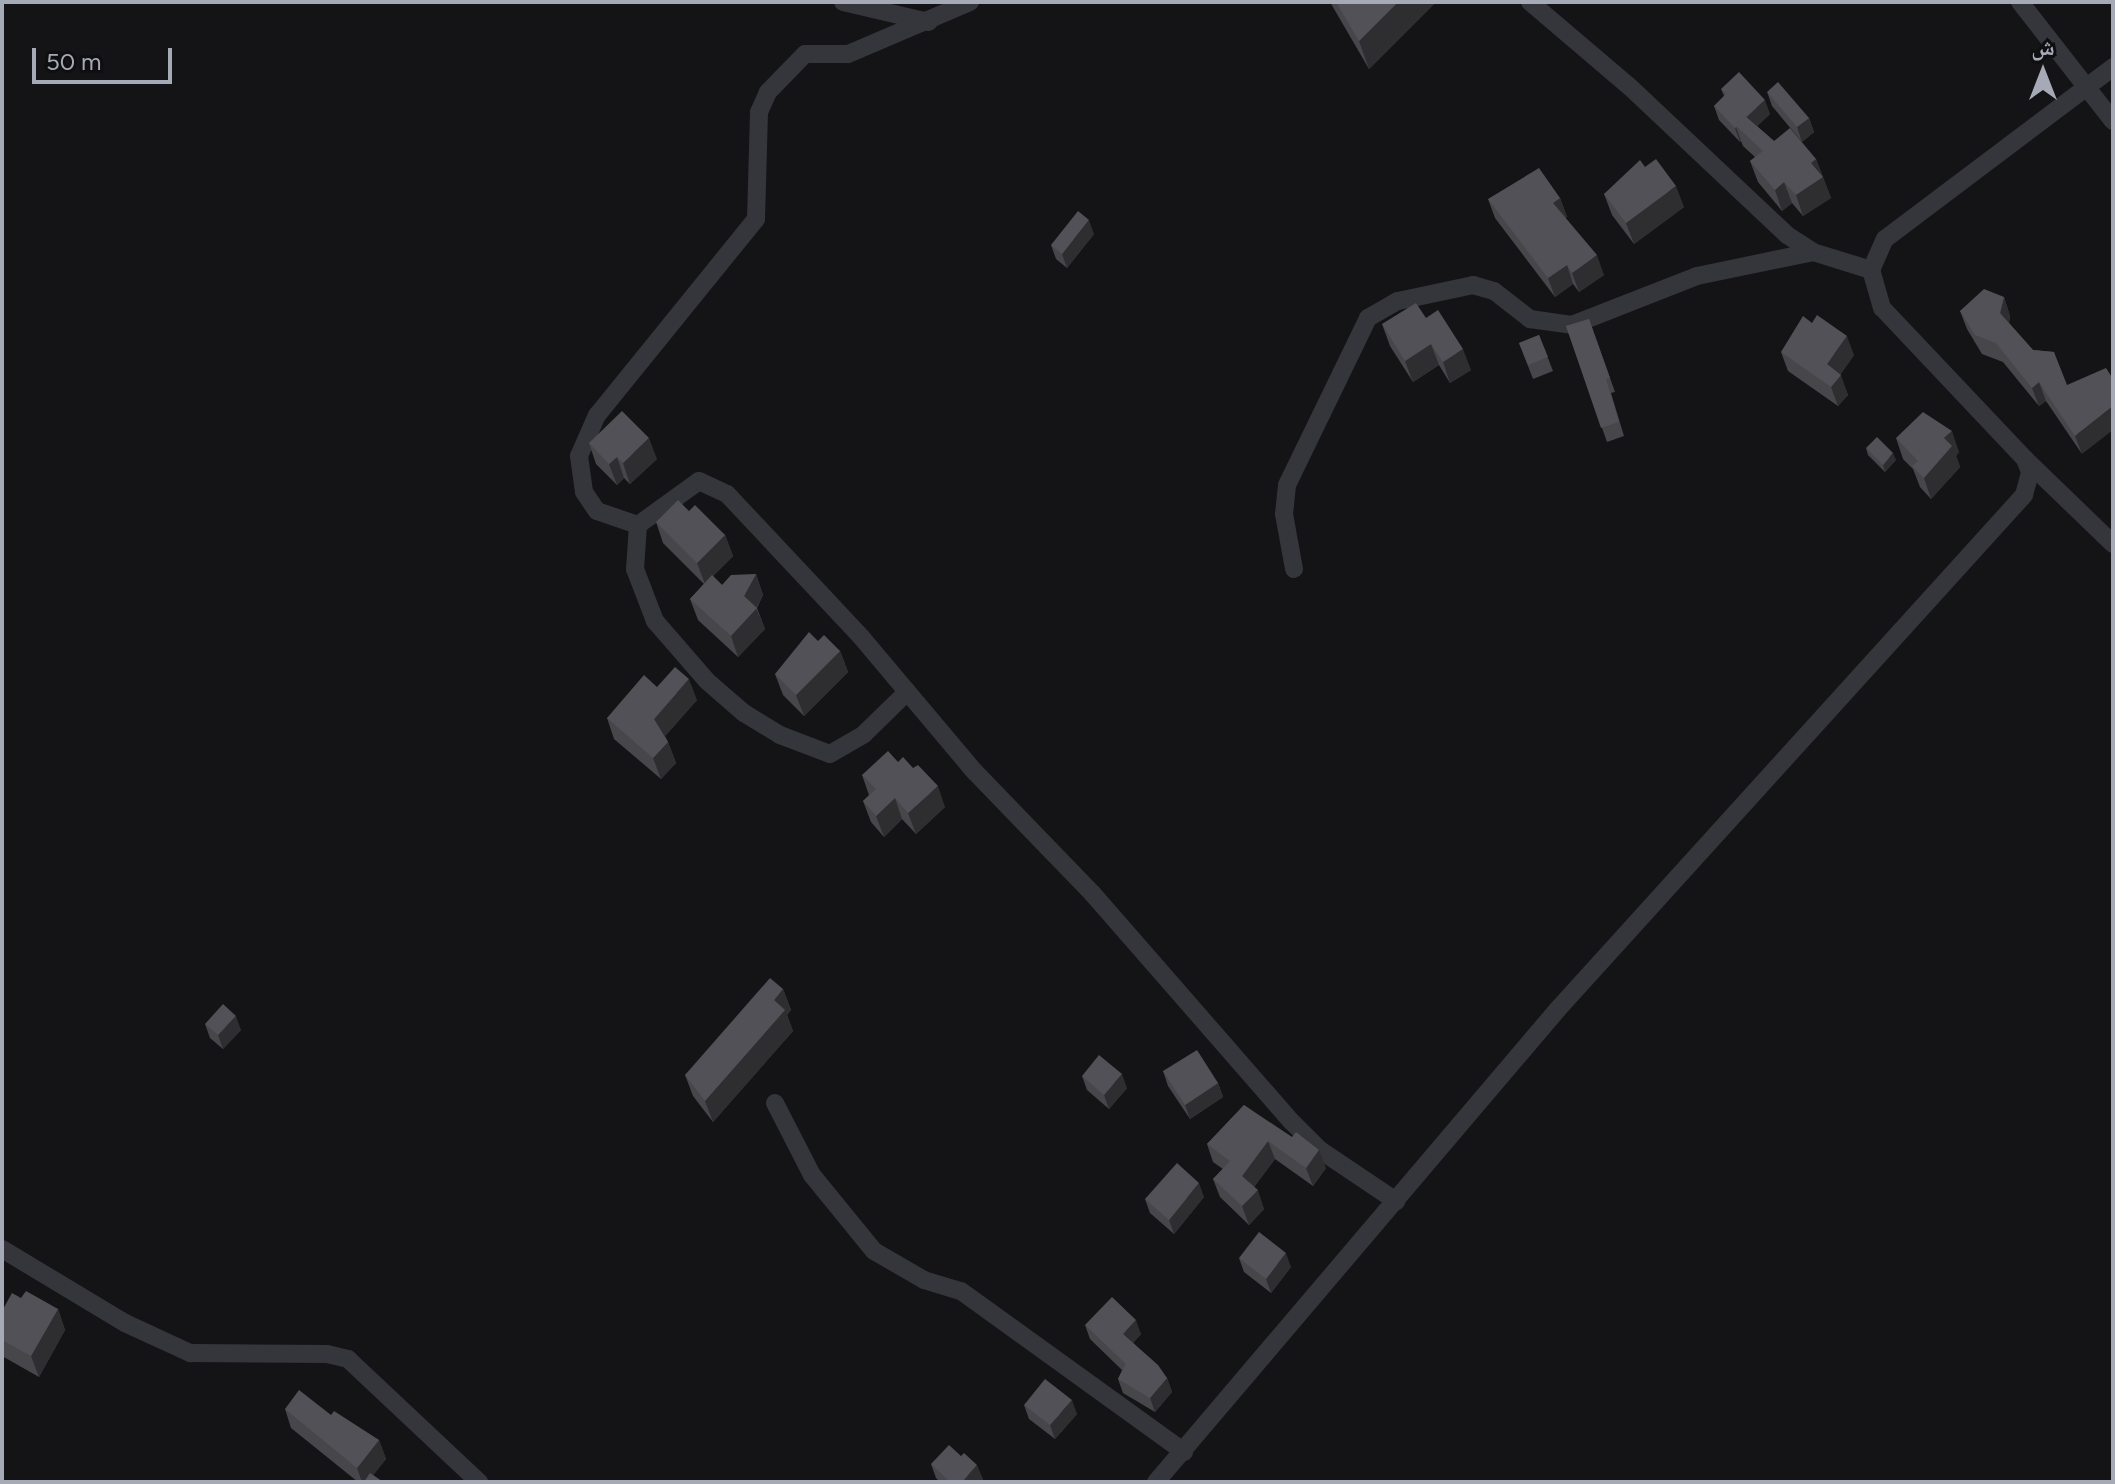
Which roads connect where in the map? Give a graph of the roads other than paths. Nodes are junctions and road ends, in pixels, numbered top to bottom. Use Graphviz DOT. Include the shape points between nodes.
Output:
graph roads {
  1 [pos="843,2"];
  2 [pos="970,2"];
  3 [pos="1530,2"];
  4 [pos="2020,2"];
  5 [pos="929,22"];
  6 [pos="2113,67"];
  7 [pos="2086,87"];
  8 [pos="2113,121"];
  9 [pos="1813,252"];
  10 [pos="1871,270"];
  11 [pos="2025,459"];
  12 [pos="638,525"];
  13 [pos="2113,544"];
  14 [pos="1294,569"];
  15 [pos="907,692"];
  16 [pos="775,1103"];
  17 [pos="1396,1201"];
  18 [pos="2,1249"];
  19 [pos="1184,1452"];
  20 [pos="479,1482"];
  21 [pos="1156,1482"];
  1 -- 5 [label="street"];
  2 -- 5 [label="street"];
  3 -- 9 [label="street" via="1630,87 1787,235"];
  4 -- 7 [label="street"];
  5 -- 12 [label="street" via="848,54 805,54 768,92 759,112 756,219 616,389 579,456 580,479 591,503 616,521"];
  6 -- 7 [label="street"];
  7 -- 8 [label="street"];
  7 -- 10 [label="street" via="1885,239"];
  9 -- 10 [label="street"];
  9 -- 14 [label="street" via="1697,276 1572,325 1530,319 1494,291 1473,285 1398,301 1368,318 1287,485 1284,514"];
  10 -- 11 [label="street" via="1882,308"];
  11 -- 13 [label="street"];
  11 -- 17 [label="street" via="2029,479 2018,502 1673,879"];
  12 -- 15 [label="street" via="653,519 690,485 699,481 718,487"];
  12 -- 15 [label="street" via="637,579 655,621 707,681 744,713 780,735 830,754 864,734"];
  15 -- 17 [label="street" via="1292,1122 1320,1150"];
  16 -- 19 [label="street" via="812,1175 874,1251 915,1276 961,1291"];
  17 -- 19 [label="street"];
  18 -- 20 [label="street" via="125,1323 190,1353 327,1354 348,1359"];
  19 -- 21 [label="street"];
}
